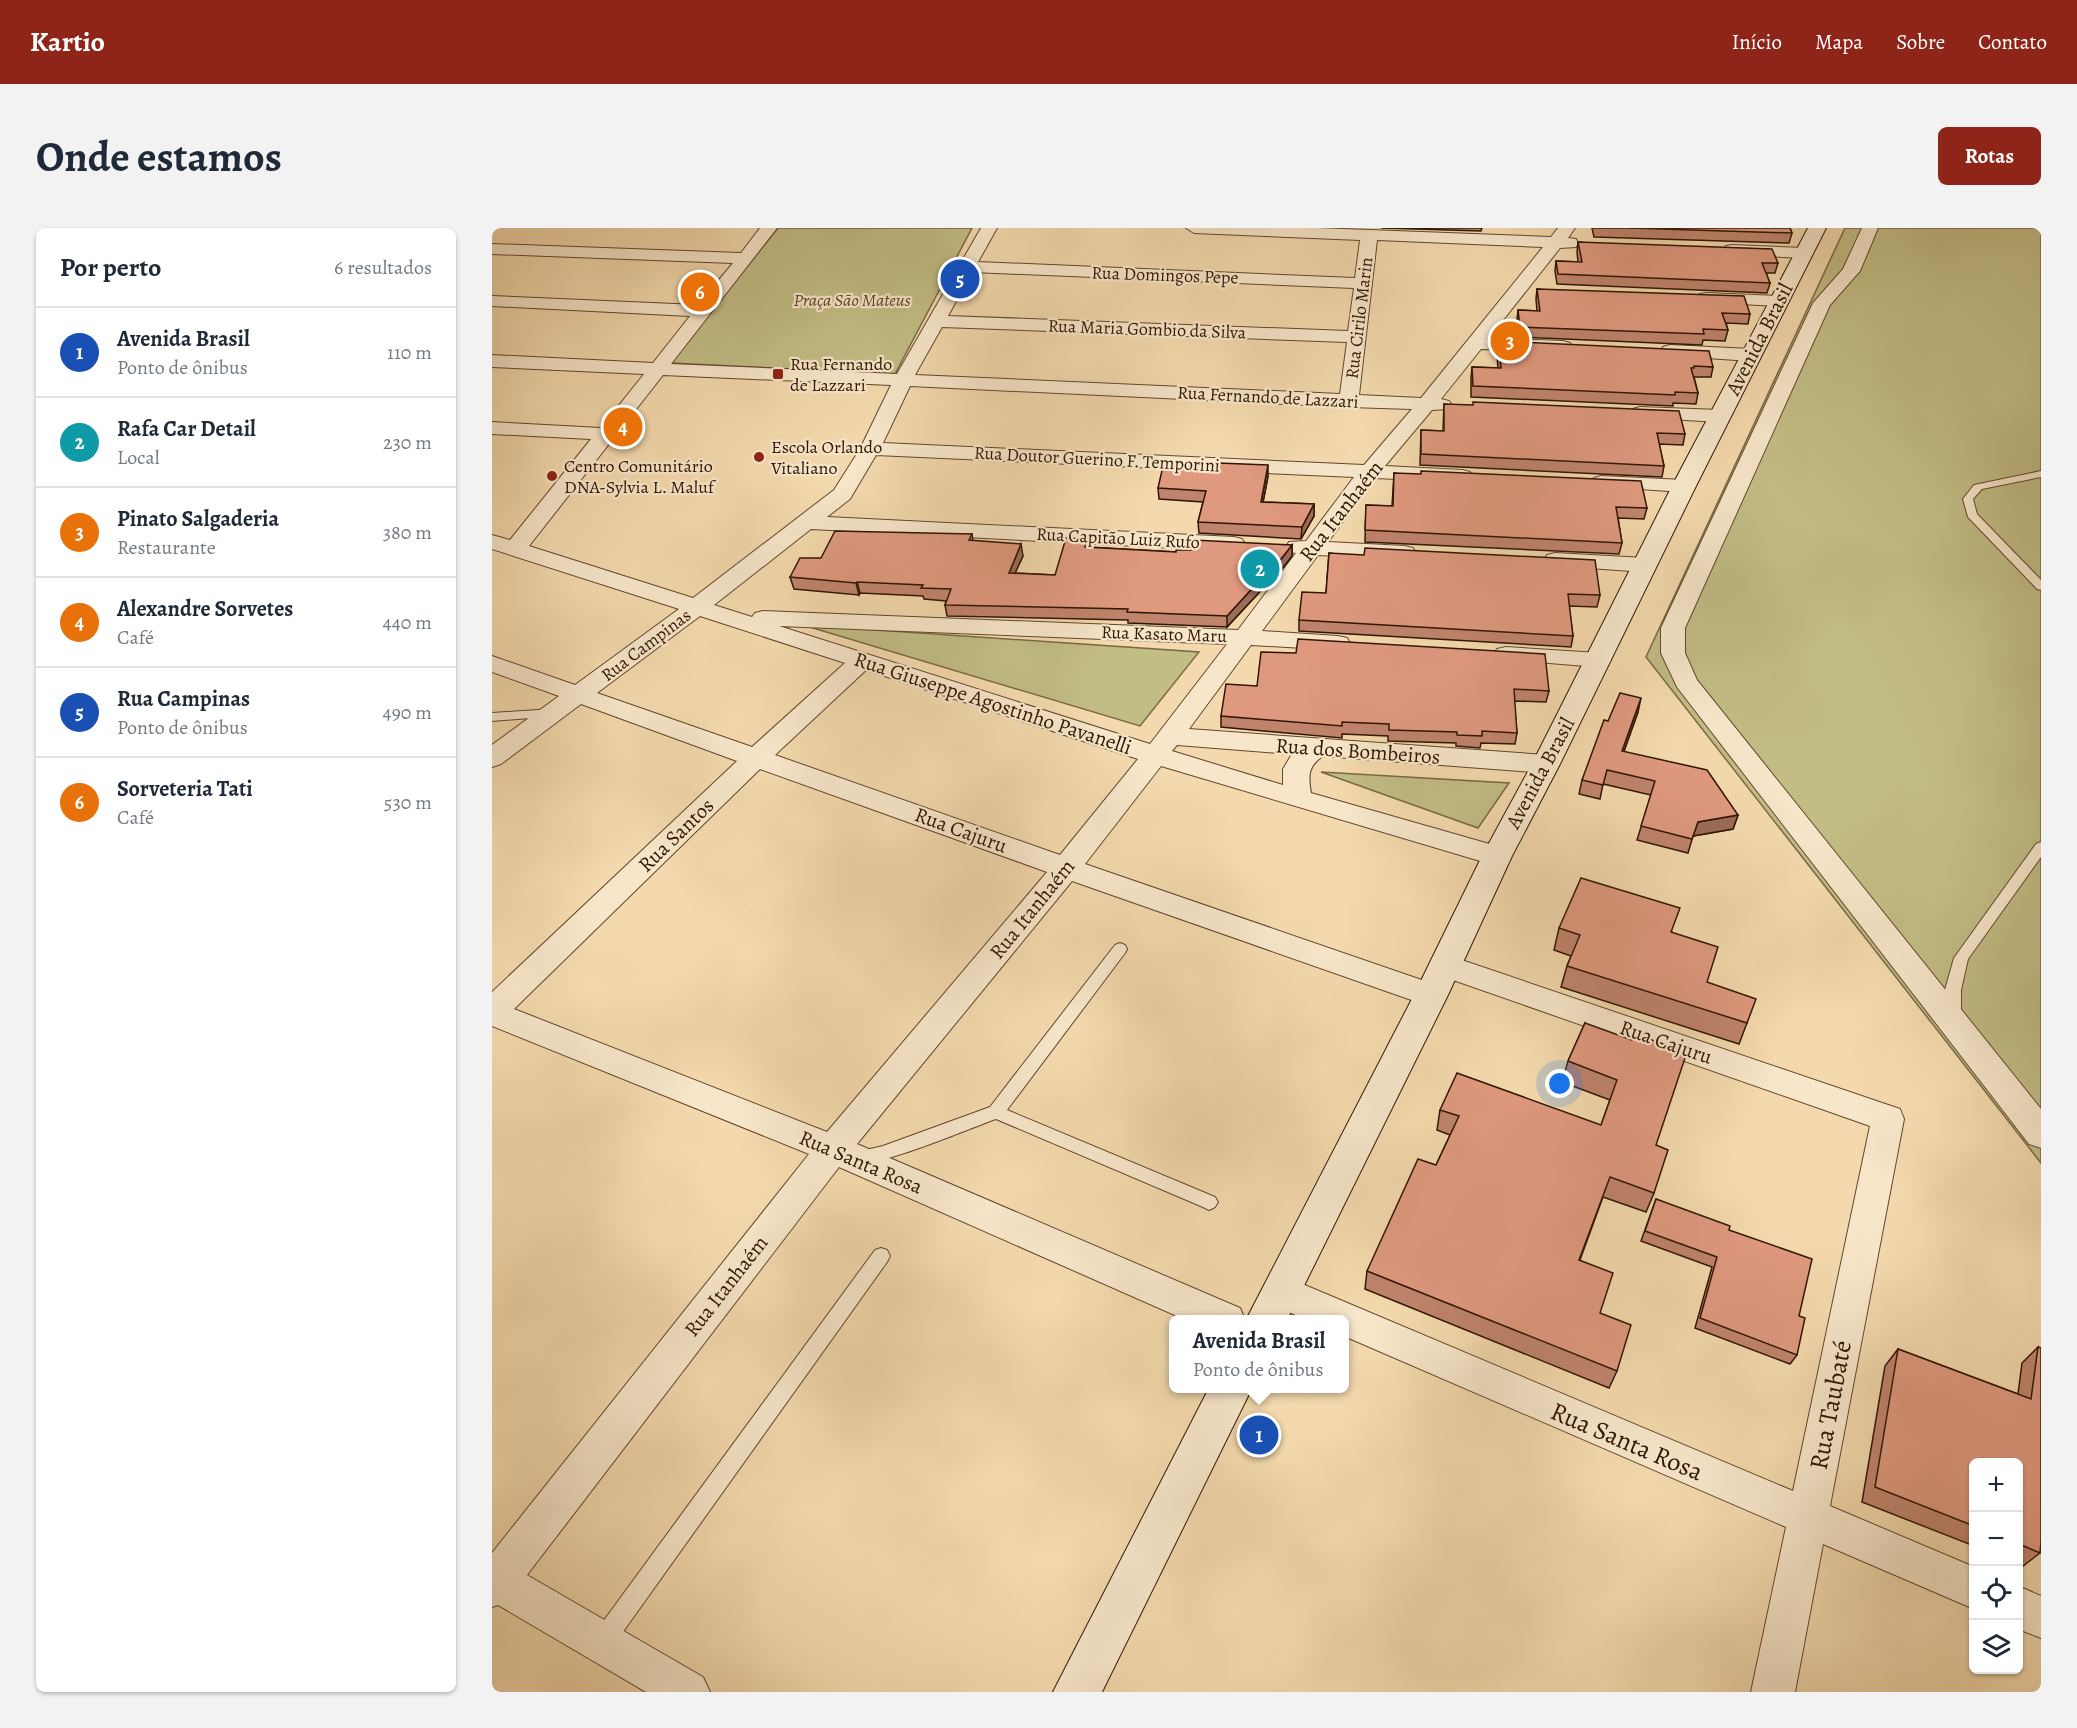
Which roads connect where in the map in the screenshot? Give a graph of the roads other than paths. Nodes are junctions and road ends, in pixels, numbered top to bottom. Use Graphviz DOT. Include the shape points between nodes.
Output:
graph roads {
  1 [pos="769,228"];
  2 [pos="989,228"];
  3 [pos="1194,228"];
  4 [pos="1817,228"];
  5 [pos="1870,228"];
  6 [pos="1498,234"];
  7 [pos="1561,235"];
  8 [pos="1369,236"];
  9 [pos="1591,244"];
  10 [pos="492,249"];
  11 [pos="1721,249"];
  12 [pos="1804,253"];
  13 [pos="745,258"];
  14 [pos="967,267"];
  15 [pos="1364,283"];
  16 [pos="1517,290"];
  17 [pos="1541,291"];
  18 [pos="1684,297"];
  19 [pos="492,301"];
  20 [pos="1779,301"];
  21 [pos="704,311"];
  22 [pos="937,321"];
  23 [pos="1357,338"];
  24 [pos="1476,343"];
  25 [pos="1579,348"];
  26 [pos="1648,350"];
  27 [pos="1751,355"];
  28 [pos="492,361"];
  29 [pos="658,369"];
  30 [pos="903,380"];
  31 [pos="1349,400"];
  32 [pos="1427,404"];
  33 [pos="1462,406"];
  34 [pos="1626,412"];
  35 [pos="1720,416"];
  36 [pos="492,428"];
  37 [pos="608,434"];
  38 [pos="870,449"];
  39 [pos="1370,471"];
  40 [pos="2041,474"];
  41 [pos="1486,477"];
  42 [pos="1579,481"];
  43 [pos="1684,486"];
  44 [pos="806,522"];
  45 [pos="492,542"];
  46 [pos="1254,545"];
  47 [pos="1277,546"];
  48 [pos="1313,548"];
  49 [pos="515,549"];
  50 [pos="1432,554"];
  51 [pos="1538,560"];
  52 [pos="1645,565"];
  53 [pos="2041,587"];
  54 [pos="698,606"];
  55 [pos="729,616"];
  56 [pos="1243,637"];
  57 [pos="1361,644"];
  58 [pos="1480,652"];
  59 [pos="1599,660"];
  60 [pos="862,661"];
  61 [pos="492,664"];
  62 [pos="579,695"];
  63 [pos="554,713"];
  64 [pos="492,717"];
  65 [pos="1162,745"];
  66 [pos="1316,748"];
  67 [pos="757,757"];
  68 [pos="492,758"];
  69 [pos="1546,764"];
  70 [pos="1299,798"];
  71 [pos="2041,847"];
  72 [pos="1497,856"];
  73 [pos="1066,868"];
  74 [pos="1120,949"];
  75 [pos="1438,980"];
  76 [pos="492,1012"];
  77 [pos="1953,1024"];
  78 [pos="996,1112"];
  79 [pos="1888,1119"];
  80 [pos="2041,1134"];
  81 [pos="845,1154"];
  82 [pos="1209,1202"];
  83 [pos="881,1256"];
  84 [pos="1274,1305"];
  85 [pos="1215,1315"];
  86 [pos="1299,1315"];
  87 [pos="1349,1335"];
  88 [pos="1229,1393"];
  89 [pos="1808,1519"];
  90 [pos="493,1582"];
  91 [pos="1969,1586"];
  92 [pos="2023,1609"];
  93 [pos="2041,1617"];
  94 [pos="602,1642"];
  95 [pos="688,1692"];
  96 [pos="1077,1692"];
  97 [pos="1773,1692"];
  1 -- 13 [label="street"];
  2 -- 14 [label="street, Rua Campinas"];
  3 -- 8 [label="street"];
  4 -- 12 [label="main road, Avenida Brasil"];
  5 -- 77 [label="street" via="1851,271 1822,303 1673,628 1673,653 1686,682"];
  6 -- 7 [label="street"];
  6 -- 8 [label="street"];
  7 -- 9 [label="street"];
  7 -- 16 [label="street, Rua Itanhaém"];
  8 -- 15 [label="street, Rua Cirilo Marin"];
  10 -- 13 [label="street"];
  11 -- 12 [label="street"];
  12 -- 20 [label="main road, Avenida Brasil"];
  13 -- 21 [label="street"];
  14 -- 15 [label="street, Rua Domingos Pepe"];
  14 -- 22 [label="street, Rua Campinas"];
  15 -- 23 [label="street, Rua Cirilo Marin"];
  16 -- 17 [label="street"];
  16 -- 24 [label="street, Rua Itanhaém"];
  18 -- 20 [label="street"];
  19 -- 21 [label="street"];
  20 -- 27 [label="main road, Avenida Brasil"];
  21 -- 29 [label="street"];
  22 -- 23 [label="street, Rua Maria Gombio da Silva"];
  22 -- 30 [label="street, Rua Campinas"];
  23 -- 31 [label="street, Rua Cirilo Marin"];
  24 -- 25 [label="street"];
  24 -- 32 [label="street, Rua Itanhaém"];
  26 -- 27 [label="street"];
  27 -- 35 [label="main road, Avenida Brasil"];
  28 -- 29 [label="street, Rua Fernando de Lazzari"];
  29 -- 30 [label="street, Rua Fernando de Lazzari"];
  29 -- 37 [label="street"];
  30 -- 31 [label="street, Rua Fernando de Lazzari"];
  30 -- 38 [label="street, Rua Campinas"];
  31 -- 32 [label="street, Rua Fernando de Lazzari"];
  32 -- 33 [label="street, Rua Fernando de Lazzari"];
  32 -- 39 [label="street, Rua Itanhaém"];
  34 -- 35 [label="street"];
  35 -- 43 [label="main road, Avenida Brasil"];
  36 -- 37 [label="street"];
  37 -- 49 [label="street"];
  38 -- 39 [label="street, Rua Doutor Guerino F. Temporini"];
  38 -- 44 [label="street, Rua Campinas" via="842,494"];
  39 -- 41 [label="street, Rua Doutor Guerino F. Temporini"];
  39 -- 48 [label="street, Rua Itanhaém"];
  40 -- 53 [label="lane" via="1977,487 1968,499 1972,515"];
  42 -- 43 [label="street"];
  43 -- 52 [label="main road, Avenida Brasil"];
  44 -- 46 [label="street, Rua Capitão Luiz Rufo"];
  44 -- 54 [label="street, Rua Campinas"];
  45 -- 49 [label="street, Rua Giuseppe Agostinho Pavanelli"];
  47 -- 48 [label="street"];
  48 -- 50 [label="street"];
  48 -- 56 [label="street, Rua Itanhaém"];
  49 -- 54 [label="street, Rua Giuseppe Agostinho Pavanelli"];
  51 -- 52 [label="street"];
  52 -- 59 [label="main road, Avenida Brasil"];
  54 -- 55 [label="street, Rua Giuseppe Agostinho Pavanelli"];
  54 -- 62 [label="street, Rua Campinas"];
  55 -- 56 [label="street, Rua Kasato Maru"];
  55 -- 60 [label="street, Rua Giuseppe Agostinho Pavanelli"];
  56 -- 57 [label="street, Rua Kasato Maru"];
  56 -- 65 [label="street, Rua Itanhaém"];
  58 -- 59 [label="street"];
  59 -- 69 [label="main road, Avenida Brasil"];
  60 -- 65 [label="street, Rua Giuseppe Agostinho Pavanelli"];
  60 -- 67 [label="street, Rua Santos"];
  61 -- 62 [label="street, Rua Cajuru"];
  62 -- 63 [label="street, Rua Campinas"];
  62 -- 67 [label="street, Rua Cajuru"];
  63 -- 64 [label="lane"];
  63 -- 68 [label="street, Rua Campinas"];
  65 -- 66 [label="street, Rua dos Bombeiros"];
  65 -- 70 [label="street, Rua Giuseppe Agostinho Pavanelli"];
  65 -- 73 [label="street, Rua Itanhaém"];
  66 -- 69 [label="street, Rua dos Bombeiros"];
  66 -- 70 [label="street" via="1301,757 1297,767"];
  67 -- 73 [label="street, Rua Cajuru"];
  67 -- 76 [label="street, Rua Santos"];
  69 -- 72 [label="main road, Avenida Brasil"];
  70 -- 72 [label="street, Rua Giuseppe Agostinho Pavanelli"];
  71 -- 77 [label="lane" via="1961,958 1953,990"];
  72 -- 75 [label="main road, Avenida Brasil"];
  73 -- 75 [label="street, Rua Cajuru"];
  73 -- 81 [label="street, Rua Itanhaém"];
  74 -- 78 [label="lane"];
  75 -- 79 [label="street, Rua Cajuru"];
  75 -- 84 [label="main road, Avenida Brasil"];
  76 -- 81 [label="street, Rua Santa Rosa"];
  77 -- 80 [label="street"];
  78 -- 81 [label="lane" via="883,1153"];
  78 -- 82 [label="lane"];
  79 -- 89 [label="street, Rua Taubaté"];
  81 -- 85 [label="street, Rua Santa Rosa"];
  81 -- 90 [label="street, Rua Itanhaém"];
  83 -- 94 [label="lane"];
  84 -- 86 [label="street, Rua Santa Rosa"];
  87 -- 89 [label="street, Rua Santa Rosa"];
  88 -- 96 [label="main road"];
  89 -- 91 [label="street, Rua Santa Rosa"];
  89 -- 97 [label="street, Rua Taubaté"];
  90 -- 94 [label="street"];
  92 -- 93 [label="street"];
  94 -- 95 [label="street"];
}
